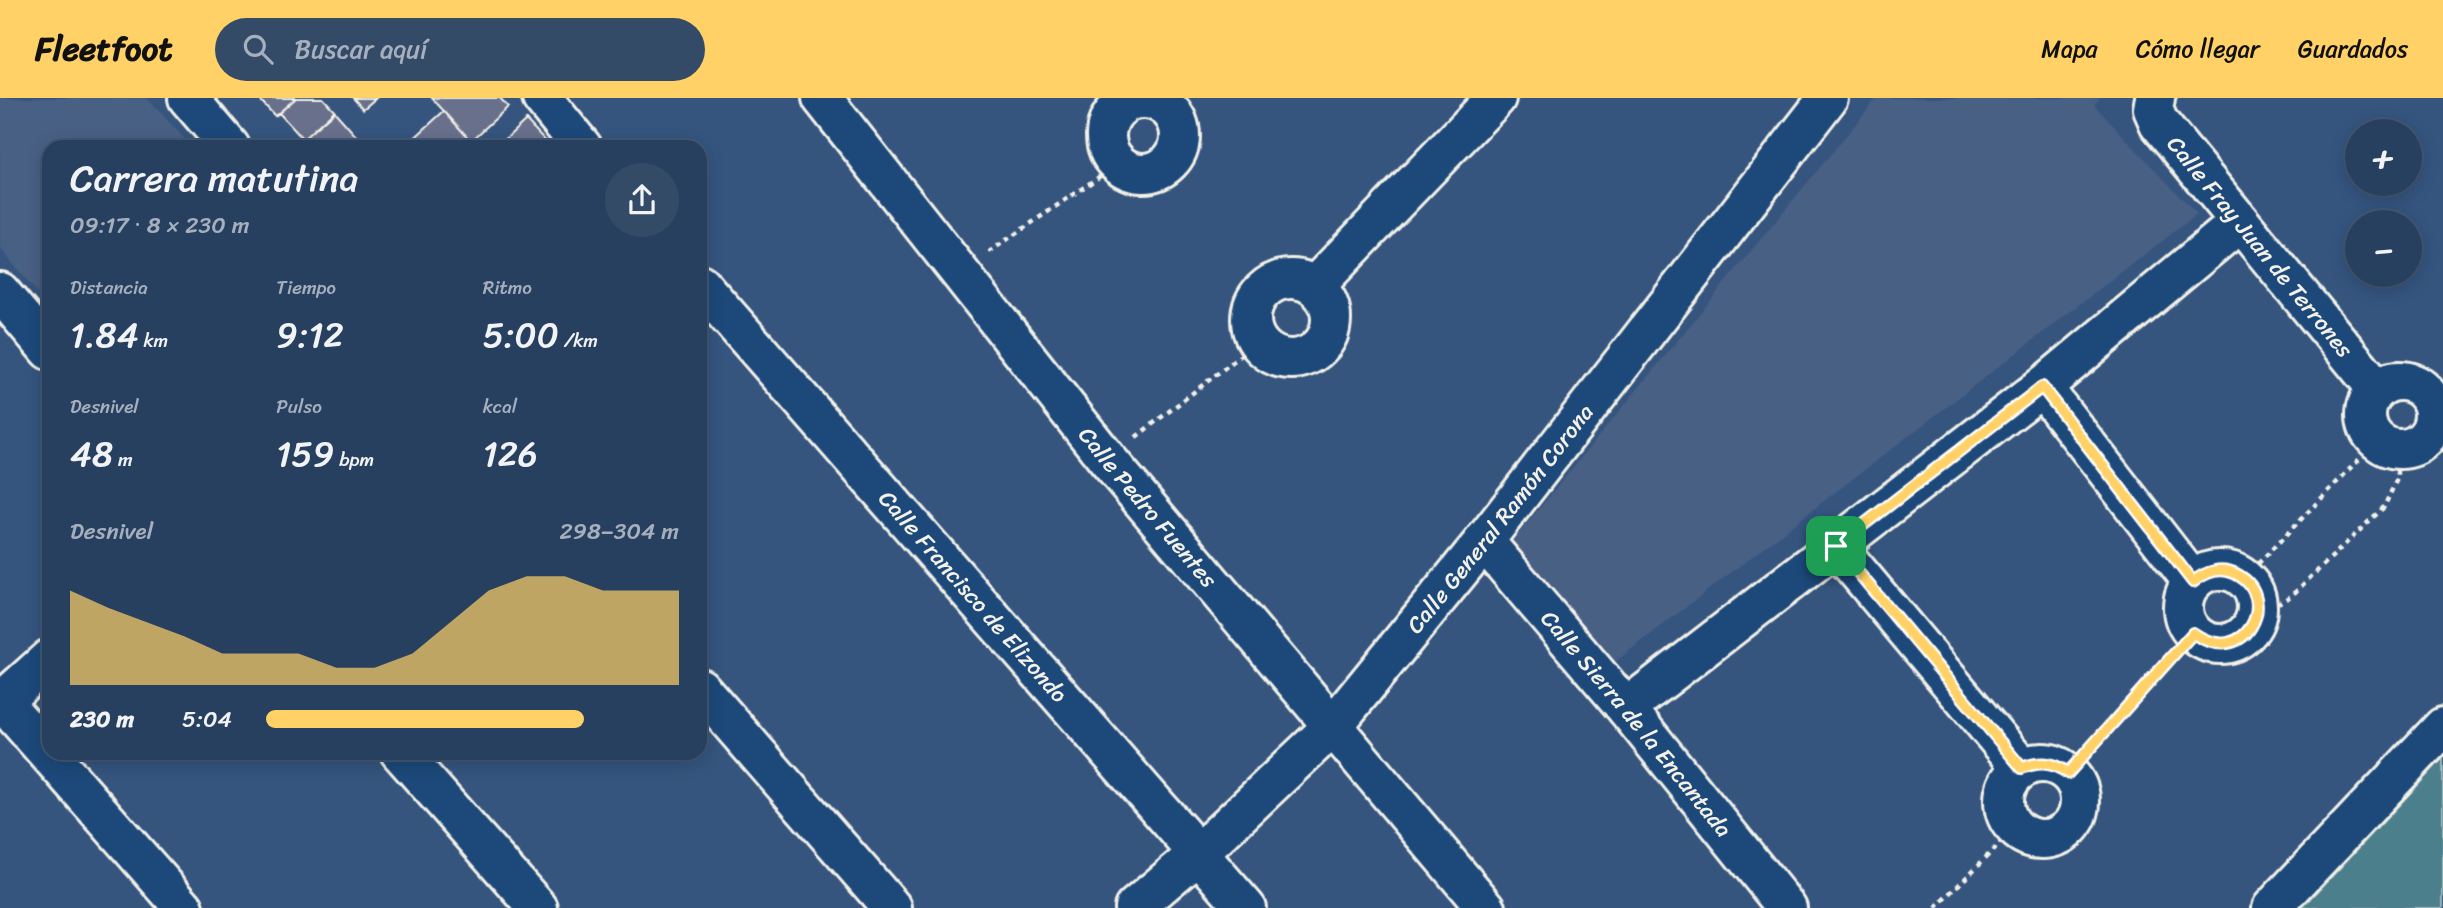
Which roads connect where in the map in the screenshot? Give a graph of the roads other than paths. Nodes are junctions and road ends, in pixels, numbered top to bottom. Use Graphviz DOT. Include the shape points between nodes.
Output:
graph roads {
  1 [pos="188,98"];
  2 [pos="821,98"];
  3 [pos="1496,98"];
  4 [pos="1828,98"];
  5 [pos="2155,98"];
  6 [pos="550,101"];
  7 [pos="1172,103"];
  8 [pos="224,140"];
  9 [pos="577,140"];
  10 [pos="1118,164"];
  11 [pos="2239,223"];
  12 [pos="1315,286"];
  13 [pos="0,292"];
  14 [pos="707,292"];
  15 [pos="42,342"];
  16 [pos="2042,387"];
  17 [pos="2376,389"];
  18 [pos="2411,445"];
  19 [pos="1484,541"];
  20 [pos="1836,546"];
  21 [pos="2193,582"];
  22 [pos="42,665"];
  23 [pos="707,696"];
  24 [pos="1,701"];
  25 [pos="1626,708"];
  26 [pos="1333,726"];
  27 [pos="2443,727"];
  28 [pos="42,747"];
  29 [pos="53,760"];
  30 [pos="407,760"];
  31 [pos="2022,768"];
  32 [pos="1199,853"];
  33 [pos="184,908"];
  34 [pos="538,908"];
  35 [pos="892,908"];
  36 [pos="1134,908"];
  37 [pos="1246,908"];
  38 [pos="1486,908"];
  39 [pos="1787,908"];
  40 [pos="2272,908"];
  1 -- 8 [label="street"];
  2 -- 26 [label="street, Calle Pedro Fuentes" via="1107,459"];
  3 -- 12 [label="street"];
  4 -- 19 [label="street, Calle General Ramón Corona"];
  5 -- 11 [label="street, Calle Fray Juan de Terrones" via="2153,109 2159,123"];
  6 -- 9 [label="street"];
  7 -- 10 [label="street" via="1132,100 1111,116 1106,141"];
  11 -- 16 [label="street"];
  11 -- 17 [label="street, Calle Fray Juan de Terrones"];
  12 -- 12 [label="street" via="1329,309 1327,336 1319,347 1294,359 1268,352 1252,330 1251,316 1263,290 1288,279"];
  13 -- 15 [label="street"];
  14 -- 32 [label="street, Calle Francisco de Elizondo"];
  16 -- 20 [label="street"];
  16 -- 21 [label="street"];
  17 -- 18 [label="street" via="2365,409 2369,432"];
  17 -- 18 [label="street" via="2398,380 2428,394 2433,405 2432,427"];
  19 -- 25 [label="street, Calle Sierra de la Encantada"];
  19 -- 26 [label="street, Calle General Ramón Corona"];
  20 -- 25 [label="street"];
  20 -- 31 [label="street"];
  21 -- 21 [label="street" via="2182,608 2193,633 2220,645 2246,634 2254,622 2250,593 2231,571 2204,573"];
  22 -- 24 [label="street"];
  23 -- 35 [label="street"];
  24 -- 28 [label="street"];
  25 -- 39 [label="street, Calle Sierra de la Encantada"];
  26 -- 32 [label="street, Calle General Ramón Corona"];
  26 -- 38 [label="street, Calle Pedro Fuentes"];
  27 -- 40 [label="street"];
  29 -- 33 [label="street"];
  30 -- 34 [label="street"];
  31 -- 31 [label="street" via="2005,789 2007,817 2026,836 2052,838 2073,822 2079,810 2076,783 2068,773 2046,762"];
  32 -- 36 [label="street, Calle General Ramón Corona"];
  32 -- 37 [label="street, Calle Francisco de Elizondo"];
}
